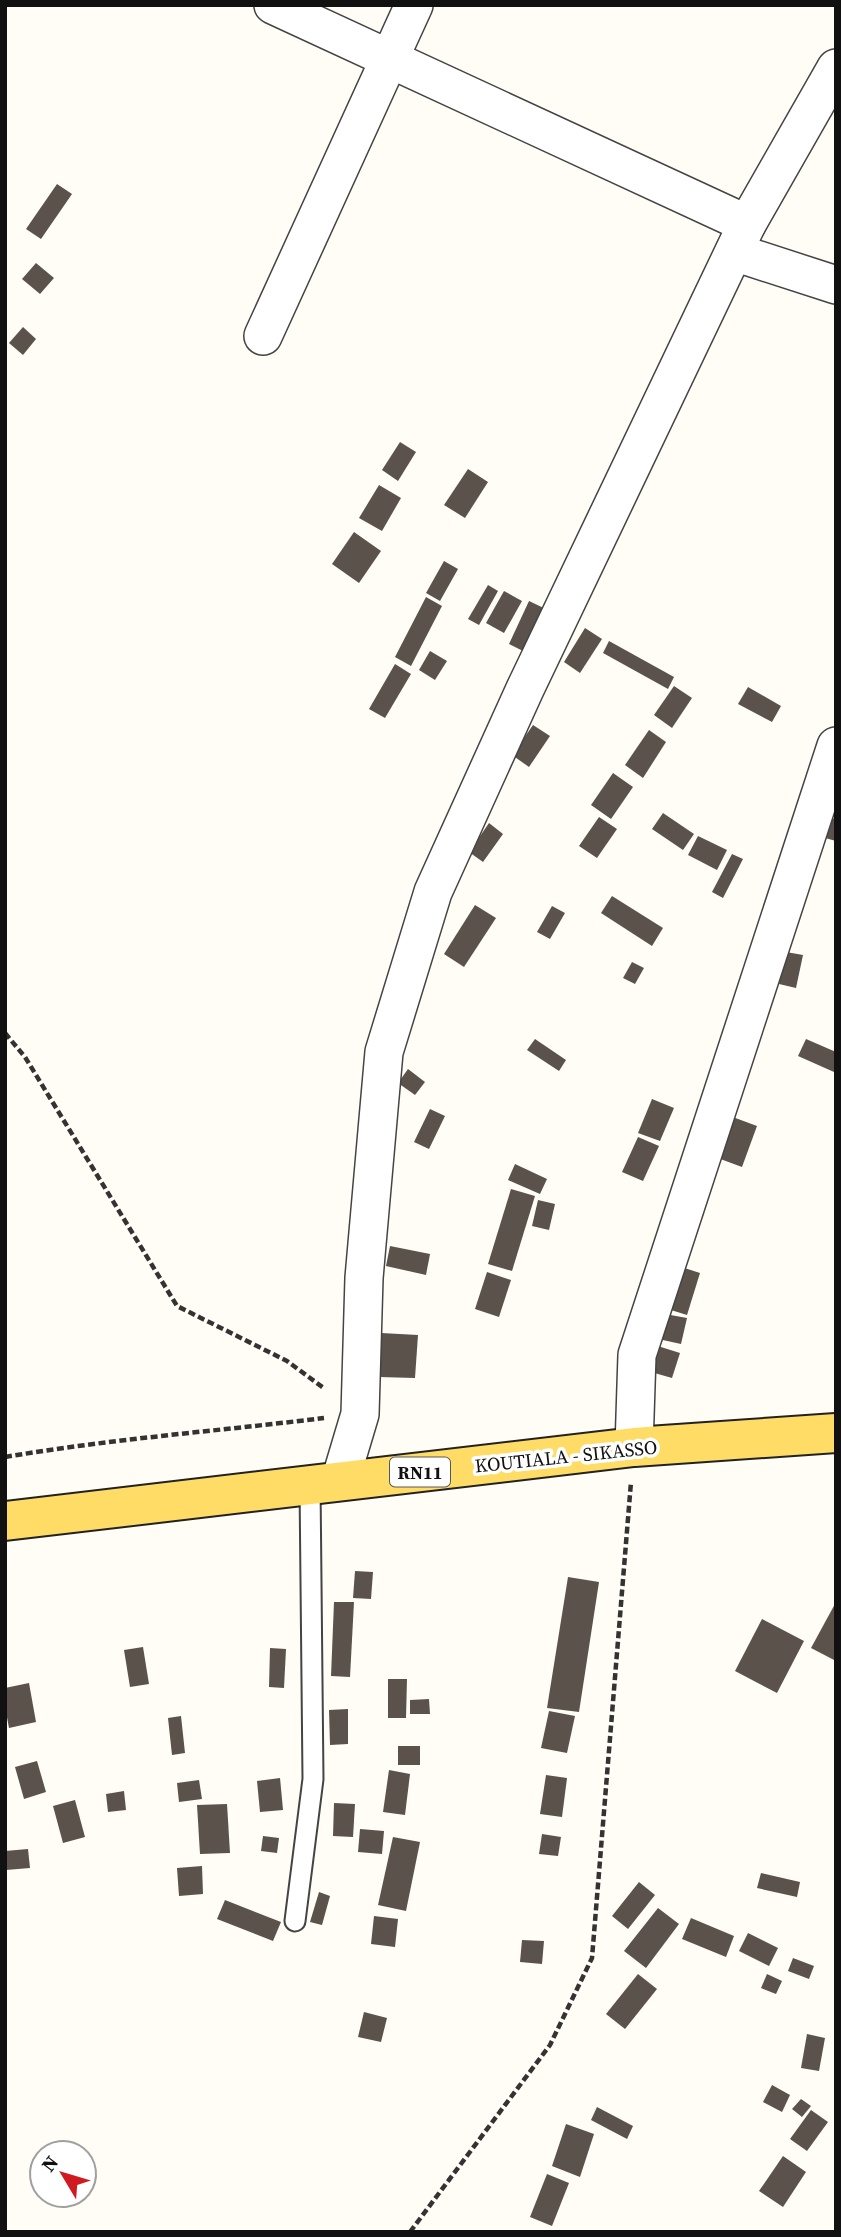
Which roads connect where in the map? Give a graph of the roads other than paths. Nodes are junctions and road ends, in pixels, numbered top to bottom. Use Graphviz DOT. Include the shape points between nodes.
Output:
graph roads {
  1 [pos="273,5"];
  2 [pos="414,5"];
  3 [pos="390,59"];
  4 [pos="836,68"];
  5 [pos="740,238"];
  6 [pos="836,285"];
  7 [pos="263,336"];
  8 [pos="836,746"];
  9 [pos="836,1433"];
  10 [pos="634,1447"];
  11 [pos="325,1483"];
  12 [pos="5,1521"];
  13 [pos="295,1921"];
  1 -- 3 [label="street"];
  2 -- 3 [label="street"];
  3 -- 5 [label="street"];
  3 -- 7 [label="street"];
  4 -- 5 [label="street"];
  5 -- 6 [label="street"];
  5 -- 11 [label="street" via="433,892 384,1052 364,1278 360,1414"];
  8 -- 10 [label="street" via="637,1355"];
  9 -- 10 [label="main road, KOUTIALA - SIKASSO / RN11"];
  10 -- 11 [label="main road, KOUTIALA - SIKASSO / RN11"];
  11 -- 12 [label="main road, KOUTIALA - SIKASSO / RN11"];
  11 -- 13 [label="lane" via="313,1779"];
}
